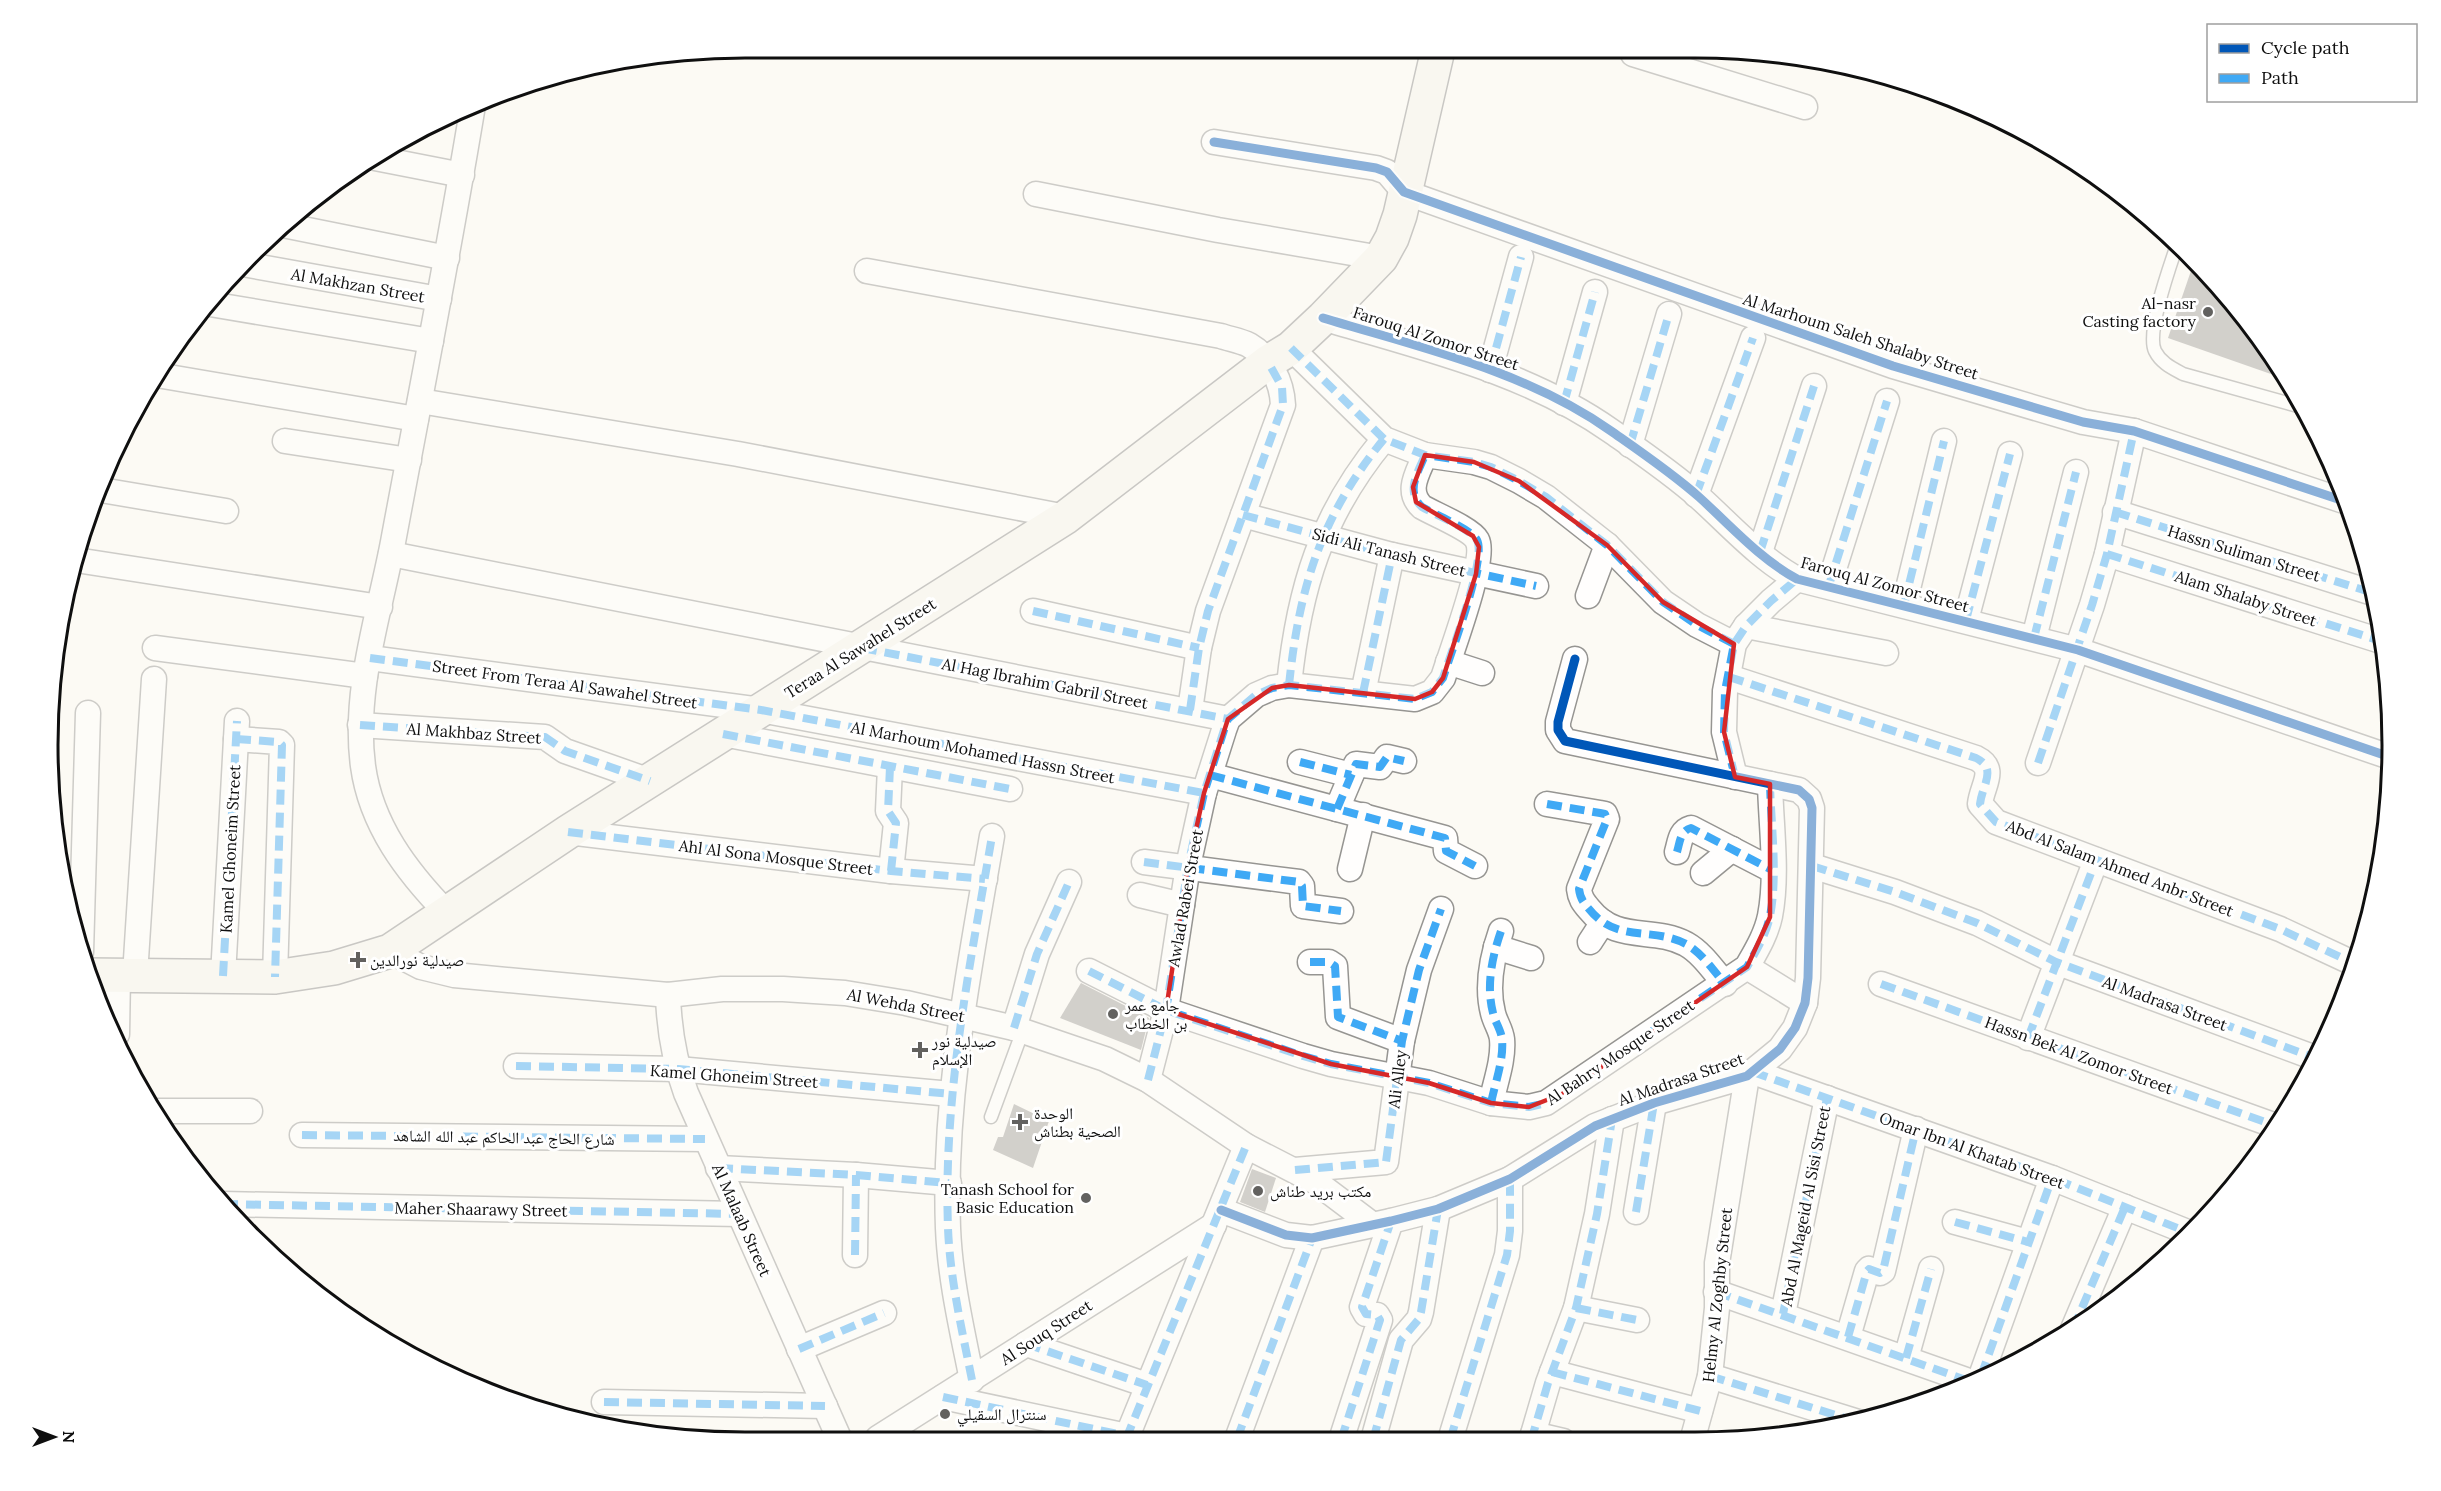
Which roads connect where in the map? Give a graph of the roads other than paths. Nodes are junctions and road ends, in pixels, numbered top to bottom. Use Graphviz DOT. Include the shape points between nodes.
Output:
graph roads {
  1 [pos="1436,58"];
  2 [pos="1646,58"];
  3 [pos="1805,107"];
  4 [pos="471,116"];
  5 [pos="1214,142"];
  6 [pos="387,160"];
  7 [pos="462,175"];
  8 [pos="1404,192"];
  9 [pos="1036,194"];
  10 [pos="295,227"];
  11 [pos="2174,254"];
  12 [pos="1521,257"];
  13 [pos="447,258"];
  14 [pos="1381,258"];
  15 [pos="254,266"];
  16 [pos="867,271"];
  17 [pos="1595,292"];
  18 [pos="439,299"];
  19 [pos="218,305"];
  20 [pos="1670,314"];
  21 [pos="1323,318"];
  22 [pos="1753,338"];
  23 [pos="431,341"];
  24 [pos="1279,355"];
  25 [pos="1490,370"];
  26 [pos="167,376"];
  27 [pos="1814,386"];
  28 [pos="1887,401"];
  29 [pos="1564,403"];
  30 [pos="2291,404"];
  31 [pos="418,410"];
  32 [pos="2134,431"];
  33 [pos="1384,439"];
  34 [pos="285,441"];
  35 [pos="1944,441"];
  36 [pos="1630,445"];
  37 [pos="2010,454"];
  38 [pos="1425,455"];
  39 [pos="409,460"];
  40 [pos="2076,472"];
  41 [pos="108,491"];
  42 [pos="1696,495"];
  43 [pos="2336,498"];
  44 [pos="226,511"];
  45 [pos="2115,512"];
  46 [pos="1243,515"];
  47 [pos="1066,517"];
  48 [pos="1323,536"];
  49 [pos="1607,545"];
  50 [pos="1760,552"];
  51 [pos="391,554"];
  52 [pos="2107,554"];
  53 [pos="1392,555"];
  54 [pos="84,562"];
  55 [pos="1476,574"];
  56 [pos="1797,579"];
  57 [pos="1829,585"];
  58 [pos="1536,586"];
  59 [pos="2364,590"];
  60 [pos="1588,596"];
  61 [pos="1904,604"];
  62 [pos="380,607"];
  63 [pos="1033,610"];
  64 [pos="1966,620"];
  65 [pos="1740,634"];
  66 [pos="2034,638"];
  67 [pos="2374,639"];
  68 [pos="155,648"];
  69 [pos="862,648"];
  70 [pos="1199,648"];
  71 [pos="2078,650"];
  72 [pos="1886,653"];
  73 [pos="1575,659"];
  74 [pos="1448,662"];
  75 [pos="367,667"];
  76 [pos="1482,673"];
  77 [pos="1729,677"];
  78 [pos="154,679"];
  79 [pos="1290,685"];
  80 [pos="1363,693"];
  81 [pos="761,710"];
  82 [pos="1190,710"];
  83 [pos="88,713"];
  84 [pos="1228,718"];
  85 [pos="360,725"];
  86 [pos="723,734"];
  87 [pos="2382,754"];
  88 [pos="1404,761"];
  89 [pos="1300,762"];
  90 [pos="2038,763"];
  91 [pos="890,767"];
  92 [pos="1351,775"];
  93 [pos="1735,777"];
  94 [pos="650,781"];
  95 [pos="1207,784"];
  96 [pos="1770,784"];
  97 [pos="1010,789"];
  98 [pos="1547,804"];
  99 [pos="1337,809"];
  100 [pos="1363,816"];
  101 [pos="568,832"];
  102 [pos="992,836"];
  103 [pos="1732,849"];
  104 [pos="1677,852"];
  105 [pos="2096,860"];
  106 [pos="1144,862"];
  107 [pos="1188,866"];
  108 [pos="1475,866"];
  109 [pos="1812,866"];
  110 [pos="1350,870"];
  111 [pos="1772,870"];
  112 [pos="891,871"];
  113 [pos="1703,873"];
  114 [pos="985,879"];
  115 [pos="1069,882"];
  116 [pos="1140,895"];
  117 [pos="1182,906"];
  118 [pos="1441,909"];
  119 [pos="1341,912"];
  120 [pos="447,913"];
  121 [pos="82,922"];
  122 [pos="390,951"];
  123 [pos="1531,958"];
  124 [pos="2348,961"];
  125 [pos="1310,962"];
  126 [pos="2056,962"];
  127 [pos="1747,967"];
  128 [pos="1089,971"];
  129 [pos="114,975"];
  130 [pos="223,976"];
  131 [pos="275,977"];
  132 [pos="1725,984"];
  133 [pos="1881,984"];
  134 [pos="668,995"];
  135 [pos="1805,1003"];
  136 [pos="1166,1010"];
  137 [pos="962,1015"];
  138 [pos="116,1020"];
  139 [pos="1018,1029"];
  140 [pos="2028,1038"];
  141 [pos="1402,1041"];
  142 [pos="2308,1055"];
  143 [pos="516,1066"];
  144 [pos="678,1069"];
  145 [pos="1750,1074"];
  146 [pos="1398,1076"];
  147 [pos="1148,1080"];
  148 [pos="951,1094"];
  149 [pos="1827,1098"];
  150 [pos="1491,1103"];
  151 [pos="1654,1103"];
  152 [pos="164,1111"];
  153 [pos="250,1111"];
  154 [pos="991,1117"];
  155 [pos="1611,1119"];
  156 [pos="2269,1124"];
  157 [pos="1916,1129"];
  158 [pos="302,1135"];
  159 [pos="705,1139"];
  160 [pos="1246,1146"];
  161 [pos="718,1168"];
  162 [pos="1295,1170"];
  163 [pos="856,1175"];
  164 [pos="2052,1178"];
  165 [pos="1510,1179"];
  166 [pos="949,1183"];
  167 [pos="235,1204"];
  168 [pos="2125,1207"];
  169 [pos="1438,1209"];
  170 [pos="1636,1212"];
  171 [pos="739,1214"];
  172 [pos="1217,1218"];
  173 [pos="1955,1222"];
  174 [pos="1382,1223"];
  175 [pos="2182,1230"];
  176 [pos="1312,1238"];
  177 [pos="2028,1242"];
  178 [pos="855,1255"];
  179 [pos="1931,1269"];
  180 [pos="1716,1292"];
  181 [pos="1576,1308"];
  182 [pos="884,1313"];
  183 [pos="1783,1314"];
  184 [pos="2079,1316"];
  185 [pos="1637,1320"];
  186 [pos="1848,1337"];
  187 [pos="1026,1344"];
  188 [pos="799,1349"];
  189 [pos="1906,1358"];
  190 [pos="1984,1369"];
  191 [pos="1552,1372"];
  192 [pos="1710,1376"];
  193 [pos="1962,1378"];
  194 [pos="972,1380"];
  195 [pos="1147,1385"];
  196 [pos="943,1397"];
  197 [pos="604,1402"];
  198 [pos="825,1406"];
  199 [pos="1700,1411"];
  200 [pos="1840,1417"];
  201 [pos="836,1432"];
  202 [pos="888,1432"];
  203 [pos="1099,1432"];
  204 [pos="1128,1432"];
  205 [pos="1240,1432"];
  206 [pos="1344,1432"];
  207 [pos="1375,1432"];
  208 [pos="1452,1432"];
  209 [pos="1534,1432"];
  210 [pos="1694,1432"];
  1 -- 8 [label="main road, Teraa Al Sawahel Street"];
  2 -- 3 [label="street"];
  4 -- 7 [label="street"];
  5 -- 8 [label="street" via="1376,168 1387,172"];
  6 -- 7 [label="street"];
  7 -- 13 [label="street"];
  8 -- 14 [label="main road, Teraa Al Sawahel Street" via="1392,238"];
  8 -- 32 [label="street, Al Marhoum Saleh Shalaby Street" via="1893,366 2083,422"];
  9 -- 14 [label="street"];
  10 -- 13 [label="street"];
  11 -- 30 [label="lane" via="2153,330 2154,350 2166,365 2183,374"];
  12 -- 25 [label="street"];
  13 -- 18 [label="street"];
  14 -- 21 [label="main road, Teraa Al Sawahel Street"];
  15 -- 18 [label="street, Al Makhzan Street"];
  16 -- 24 [label="street" via="1221,336"];
  17 -- 29 [label="street"];
  18 -- 23 [label="street"];
  19 -- 23 [label="street"];
  20 -- 36 [label="street"];
  21 -- 24 [label="main road, Teraa Al Sawahel Street"];
  21 -- 25 [label="street, Farouq Al Zomor Street"];
  22 -- 42 [label="street"];
  23 -- 31 [label="street"];
  24 -- 33 [label="street"];
  24 -- 46 [label="street" via="1283,405"];
  24 -- 47 [label="main road, Teraa Al Sawahel Street"];
  25 -- 29 [label="street, Farouq Al Zomor Street"];
  26 -- 31 [label="street"];
  27 -- 50 [label="street"];
  28 -- 57 [label="street"];
  29 -- 36 [label="street, Farouq Al Zomor Street"];
  31 -- 39 [label="street"];
  31 -- 47 [label="street" via="738,454"];
  32 -- 43 [label="street, Al Marhoum Saleh Shalaby Street"];
  32 -- 45 [label="street"];
  33 -- 38 [label="street"];
  33 -- 48 [label="street" via="1361,467"];
  34 -- 39 [label="street"];
  35 -- 61 [label="street"];
  36 -- 42 [label="street, Farouq Al Zomor Street"];
  37 -- 64 [label="street"];
  38 -- 49 [label="street" via="1491,467 1546,497"];
  38 -- 55 [label="street" via="1413,495 1422,507 1473,536 1479,547"];
  39 -- 51 [label="street"];
  40 -- 66 [label="street"];
  41 -- 44 [label="street"];
  42 -- 50 [label="street, Farouq Al Zomor Street"];
  45 -- 52 [label="street"];
  45 -- 59 [label="street, Hassn Suliman Street"];
  46 -- 48 [label="street, Sidi Ali Tanash Street"];
  46 -- 70 [label="street" via="1208,611"];
  47 -- 69 [label="main road, Teraa Al Sawahel Street"];
  48 -- 53 [label="street, Sidi Ali Tanash Street"];
  48 -- 79 [label="street" via="1301,604"];
  49 -- 60 [label="street"];
  49 -- 65 [label="street" via="1663,602 1697,625"];
  50 -- 56 [label="street, Farouq Al Zomor Street"];
  51 -- 62 [label="street"];
  51 -- 69 [label="street, Al Hag Ibrahim Gabril Street"];
  52 -- 67 [label="street, Alam Shalaby Street"];
  52 -- 71 [label="street"];
  53 -- 55 [label="street, Sidi Ali Tanash Street"];
  53 -- 80 [label="street"];
  54 -- 62 [label="street"];
  55 -- 58 [label="street, Sidi Ali Tanash Street"];
  55 -- 74 [label="street"];
  56 -- 57 [label="street, Farouq Al Zomor Street"];
  56 -- 65 [label="street"];
  57 -- 61 [label="street, Farouq Al Zomor Street"];
  61 -- 64 [label="street, Farouq Al Zomor Street"];
  62 -- 75 [label="street"];
  63 -- 70 [label="street"];
  64 -- 66 [label="street, Farouq Al Zomor Street"];
  65 -- 72 [label="street"];
  65 -- 77 [label="street"];
  66 -- 71 [label="street, Farouq Al Zomor Street"];
  68 -- 75 [label="street, Street From Teraa Al Sawahel Street"];
  69 -- 81 [label="main road, Teraa Al Sawahel Street"];
  69 -- 82 [label="street, Al Hag Ibrahim Gabril Street"];
  70 -- 82 [label="street"];
  71 -- 87 [label="street, Farouq Al Zomor Street"];
  71 -- 90 [label="street"];
  73 -- 93 [label="street" via="1558,722 1565,741"];
  74 -- 76 [label="street"];
  74 -- 80 [label="street" via="1443,678 1432,692 1415,699"];
  75 -- 81 [label="street, Street From Teraa Al Sawahel Street"];
  75 -- 85 [label="street"];
  77 -- 93 [label="street" via="1724,732"];
  77 -- 105 [label="street, Abd Al Salam Ahmed Anbr Street" via="1984,761 1989,776 1980,804 1986,814 1996,822"];
  78 -- 129 [label="street"];
  79 -- 80 [label="street"];
  79 -- 84 [label="street" via="1256,695"];
  81 -- 86 [label="main road, Teraa Al Sawahel Street"];
  81 -- 95 [label="street, Al Marhoum Mohamed Hassn Street"];
  82 -- 84 [label="street, Al Hag Ibrahim Gabril Street"];
  83 -- 121 [label="street"];
  84 -- 95 [label="street, Awlad Rabei Street"];
  85 -- 94 [label="street, Al Makhbaz Street" via="545,736 565,751"];
  85 -- 120 [label="street" via="363,768 374,809 416,882"];
  86 -- 91 [label="street"];
  86 -- 94 [label="main road, Teraa Al Sawahel Street"];
  88 -- 92 [label="street" via="1387,757 1380,767 1358,764"];
  89 -- 92 [label="street"];
  91 -- 97 [label="street"];
  91 -- 112 [label="street" via="888,811 896,823"];
  92 -- 99 [label="street"];
  93 -- 96 [label="street"];
  94 -- 101 [label="main road, Teraa Al Sawahel Street"];
  95 -- 99 [label="street, Al Marhoum Mohamed Hassn Street"];
  95 -- 107 [label="street, Awlad Rabei Street"];
  96 -- 109 [label="street, Al Madrasa Street" via="1799,790 1809,799"];
  96 -- 111 [label="street, Al Bahry Mosque Street"];
  98 -- 132 [label="street" via="1605,814 1607,819 1579,889 1597,932 1663,936 1685,944"];
  99 -- 100 [label="street, Al Marhoum Mohamed Hassn Street"];
  100 -- 108 [label="street, Al Marhoum Mohamed Hassn Street" via="1446,838 1446,851"];
  100 -- 110 [label="street"];
  101 -- 112 [label="street, Ahl Al Sona Mosque Street"];
  101 -- 120 [label="main road, Teraa Al Sawahel Street"];
  102 -- 114 [label="street"];
  103 -- 104 [label="street" via="1691,828 1682,834"];
  103 -- 111 [label="street"];
  103 -- 113 [label="street"];
  105 -- 124 [label="street, Abd Al Salam Ahmed Anbr Street" via="2280,929"];
  105 -- 126 [label="street"];
  106 -- 107 [label="street"];
  107 -- 117 [label="street, Awlad Rabei Street"];
  107 -- 119 [label="street" via="1299,882 1303,906"];
  109 -- 126 [label="street, Al Madrasa Street" via="1895,892"];
  109 -- 135 [label="street, Al Madrasa Street"];
  111 -- 127 [label="street, Al Bahry Mosque Street" via="1770,917"];
  112 -- 114 [label="street, Ahl Al Sona Mosque Street"];
  114 -- 137 [label="street"];
  115 -- 139 [label="street" via="1037,954"];
  116 -- 117 [label="street"];
  117 -- 136 [label="street, Awlad Rabei Street"];
  118 -- 141 [label="street, Ali Alley" via="1419,970"];
  120 -- 122 [label="main road, Teraa Al Sawahel Street"];
  122 -- 131 [label="main road, Teraa Al Sawahel Street" via="334,969"];
  122 -- 134 [label="street, Al Wehda Street" via="421,967 453,975"];
  123 -- 150 [label="street" via="1498,939 1492,963 1491,996 1502,1050"];
  125 -- 141 [label="street" via="1335,966 1326,986 1338,1017"];
  126 -- 140 [label="street"];
  126 -- 142 [label="street, Al Madrasa Street"];
  127 -- 132 [label="street, Al Bahry Mosque Street"];
  127 -- 135 [label="street"];
  128 -- 136 [label="street, Al Bahry Mosque Street"];
  129 -- 130 [label="main road, Teraa Al Sawahel Street"];
  129 -- 138 [label="street"];
  130 -- 131 [label="main road, Teraa Al Sawahel Street"];
  130 -- 131 [label="street, Kamel Ghoneim Street" via="236,730 282,745"];
  132 -- 150 [label="street, Al Bahry Mosque Street" via="1546,1103 1529,1107"];
  133 -- 140 [label="street, Hassn Bek Al Zomor Street"];
  134 -- 137 [label="street, Al Wehda Street" via="722,989 845,993"];
  134 -- 144 [label="street, Al Malaab Street"];
  135 -- 145 [label="street, Al Madrasa Street" via="1796,1028 1780,1049"];
  136 -- 146 [label="street, Al Bahry Mosque Street" via="1331,1064"];
  136 -- 147 [label="street, Awlad Rabei Street"];
  137 -- 139 [label="street, Al Wehda Street"];
  137 -- 148 [label="street"];
  139 -- 147 [label="street, Al Wehda Street" via="1105,1059"];
  139 -- 154 [label="lane"];
  140 -- 156 [label="street, Hassn Bek Al Zomor Street"];
  141 -- 146 [label="street, Ali Alley"];
  143 -- 144 [label="street, Kamel Ghoneim Street"];
  144 -- 148 [label="street, Kamel Ghoneim Street"];
  144 -- 159 [label="street, Al Malaab Street"];
  145 -- 149 [label="street, Omar Ibn Al Khatab Street"];
  145 -- 151 [label="street, Al Madrasa Street"];
  145 -- 180 [label="street, Helmy Al Zoghby Street"];
  146 -- 150 [label="street, Al Bahry Mosque Street"];
  146 -- 162 [label="street, Ali Alley" via="1386,1162"];
  147 -- 160 [label="street, Al Wehda Street"];
  148 -- 166 [label="street"];
  149 -- 157 [label="street, Omar Ibn Al Khatab Street"];
  149 -- 183 [label="street, Abd Al Mageid Al Sisi Street"];
  151 -- 155 [label="street, Al Madrasa Street"];
  151 -- 170 [label="street"];
  152 -- 153 [label="street"];
  155 -- 165 [label="street, Al Madrasa Street"];
  155 -- 181 [label="street" via="1597,1214"];
  157 -- 164 [label="street, Omar Ibn Al Khatab Street"];
  157 -- 186 [label="street" via="1884,1271 1867,1271"];
  158 -- 159 [label="street, شارع الحاج عبد الحاكم عبد الله الشاهد"];
  159 -- 161 [label="street, Al Malaab Street"];
  160 -- 162 [label="street, Al Wehda Street"];
  160 -- 172 [label="street"];
  161 -- 163 [label="street"];
  161 -- 171 [label="street, Al Malaab Street"];
  162 -- 174 [label="street, Al Wehda Street"];
  163 -- 166 [label="street"];
  163 -- 178 [label="street"];
  164 -- 168 [label="street, Omar Ibn Al Khatab Street"];
  164 -- 177 [label="street"];
  165 -- 169 [label="street, Al Madrasa Street"];
  165 -- 208 [label="street" via="1507,1255"];
  166 -- 194 [label="street" via="953,1277"];
  167 -- 171 [label="street, Maher Shaarawy Street"];
  168 -- 175 [label="street, Omar Ibn Al Khatab Street"];
  168 -- 184 [label="street"];
  169 -- 174 [label="street, Al Madrasa Street"];
  169 -- 207 [label="street" via="1421,1312 1401,1340"];
  171 -- 188 [label="street, Al Malaab Street"];
  172 -- 176 [label="street"];
  172 -- 187 [label="street, Al Souq Street"];
  172 -- 195 [label="street"];
  173 -- 177 [label="street"];
  174 -- 176 [label="street, Al Madrasa Street"];
  174 -- 206 [label="street" via="1362,1307 1366,1314 1377,1315 1380,1320"];
  176 -- 205 [label="street"];
  177 -- 190 [label="street"];
  179 -- 189 [label="street"];
  180 -- 183 [label="street"];
  180 -- 192 [label="street, Helmy Al Zoghby Street"];
  181 -- 185 [label="street"];
  181 -- 191 [label="street"];
  182 -- 188 [label="street"];
  183 -- 186 [label="street"];
  186 -- 189 [label="street"];
  187 -- 194 [label="street, Al Souq Street"];
  187 -- 195 [label="street"];
  188 -- 198 [label="street, Al Malaab Street"];
  189 -- 193 [label="street"];
  191 -- 199 [label="street"];
  191 -- 209 [label="street"];
  192 -- 199 [label="street, Helmy Al Zoghby Street"];
  192 -- 200 [label="street"];
  194 -- 196 [label="street, Al Souq Street"];
  195 -- 204 [label="street"];
  196 -- 202 [label="street, Al Souq Street"];
  196 -- 203 [label="street"];
  197 -- 198 [label="street"];
  198 -- 201 [label="street, Al Malaab Street"];
  199 -- 210 [label="street, Helmy Al Zoghby Street"];
}
